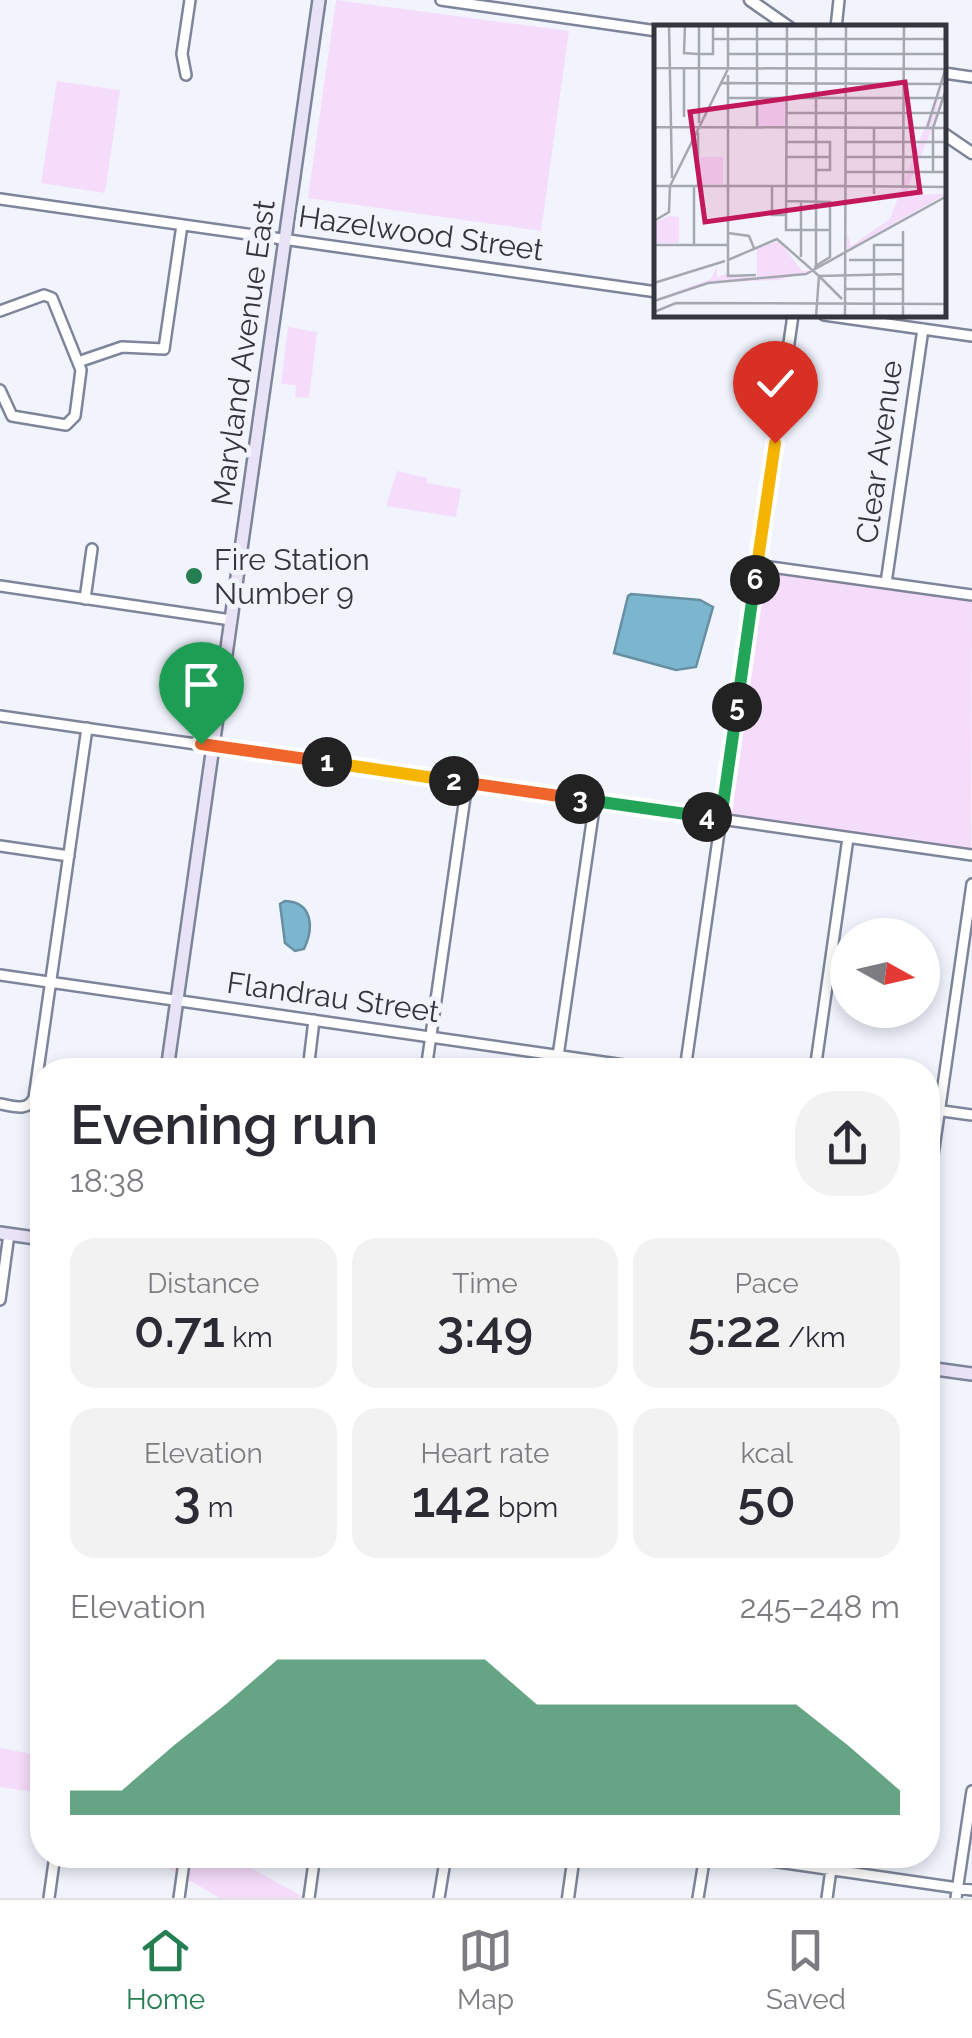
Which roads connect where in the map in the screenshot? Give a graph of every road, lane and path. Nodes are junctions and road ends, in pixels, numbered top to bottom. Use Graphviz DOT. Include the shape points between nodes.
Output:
graph roads {
  1 [pos="190,0"];
  2 [pos="319,0"];
  3 [pos="442,0"];
  4 [pos="750,0"];
  5 [pos="839,0"];
  6 [pos="786,25"];
  7 [pos="836,25"];
  8 [pos="654,31"];
  9 [pos="947,73"];
  10 [pos="186,76"];
  11 [pos="972,76"];
  12 [pos="947,136"];
  13 [pos="972,153"];
  14 [pos="0,198"];
  15 [pos="182,225"];
  16 [pos="284,240"];
  17 [pos="654,292"];
  18 [pos="0,311"];
  19 [pos="793,318"];
  20 [pos="845,318"];
  21 [pos="922,329"];
  22 [pos="972,336"];
  23 [pos="78,362"];
  24 [pos="0,390"];
  25 [pos="92,549"];
  26 [pos="757,565"];
  27 [pos="886,583"];
  28 [pos="0,586"];
  29 [pos="972,596"];
  30 [pos="85,599"];
  31 [pos="231,620"];
  32 [pos="0,716"];
  33 [pos="88,728"];
  34 [pos="213,746"];
  35 [pos="467,782"];
  36 [pos="595,801"];
  37 [pos="721,819"];
  38 [pos="848,838"];
  39 [pos="0,846"];
  40 [pos="972,855"];
  41 [pos="69,856"];
  42 [pos="972,884"];
  43 [pos="0,976"];
  44 [pos="50,982"];
  45 [pos="177,1000"];
  46 [pos="314,1020"];
  47 [pos="430,1037"];
  48 [pos="558,1055"];
  49 [pos="40,1058"];
  50 [pos="169,1058"];
  51 [pos="309,1058"];
  52 [pos="427,1058"];
  53 [pos="558,1058"];
  54 [pos="578,1058"];
  55 [pos="687,1058"];
  56 [pos="817,1058"];
  57 [pos="0,1104"];
  58 [pos="940,1104"];
  59 [pos="30,1105"];
  60 [pos="940,1111"];
  61 [pos="972,1116"];
  62 [pos="4,1234"];
  63 [pos="30,1237"];
  64 [pos="0,1300"];
  65 [pos="940,1370"];
  66 [pos="972,1374"];
  67 [pos="972,1791"];
  68 [pos="53,1868"];
  69 [pos="183,1868"];
  70 [pos="313,1868"];
  71 [pos="444,1868"];
  72 [pos="572,1868"];
  73 [pos="703,1868"];
  74 [pos="818,1868"];
  75 [pos="831,1870"];
  76 [pos="972,1890"];
  77 [pos="957,1893"];
  78 [pos="49,1898"];
  79 [pos="179,1898"];
  80 [pos="309,1898"];
  81 [pos="440,1898"];
  82 [pos="568,1898"];
  83 [pos="698,1898"];
  84 [pos="827,1898"];
  1 -- 10 [label="street" via="182,54"];
  2 -- 16 [label="main road, Maryland Avenue East"];
  3 -- 8 [label="street"];
  4 -- 6 [label="street"];
  5 -- 7 [label="street"];
  9 -- 11 [label="street"];
  12 -- 13 [label="street"];
  14 -- 15 [label="street, Hazelwood Street"];
  15 -- 16 [label="street, Hazelwood Street"];
  15 -- 23 [label="street" via="164,350 122,347"];
  16 -- 17 [label="street, Hazelwood Street"];
  16 -- 31 [label="main road, Maryland Avenue East"];
  18 -- 23 [label="street" via="52,298"];
  19 -- 26 [label="street"];
  20 -- 21 [label="street"];
  21 -- 22 [label="street"];
  21 -- 27 [label="street, Clear Avenue"];
  23 -- 24 [label="street" via="75,416 66,425 16,418"];
  25 -- 30 [label="street"];
  26 -- 27 [label="street"];
  26 -- 37 [label="street"];
  27 -- 29 [label="street"];
  28 -- 30 [label="street"];
  30 -- 31 [label="street"];
  31 -- 34 [label="main road, Maryland Avenue East"];
  32 -- 33 [label="street"];
  33 -- 34 [label="street"];
  33 -- 41 [label="street"];
  34 -- 35 [label="street"];
  34 -- 45 [label="main road, Maryland Avenue East"];
  35 -- 36 [label="street"];
  35 -- 47 [label="street"];
  36 -- 37 [label="street"];
  36 -- 48 [label="street"];
  37 -- 38 [label="street"];
  37 -- 55 [label="street"];
  38 -- 40 [label="street"];
  38 -- 56 [label="street"];
  39 -- 41 [label="street"];
  41 -- 44 [label="street"];
  42 -- 58 [label="street"];
  43 -- 44 [label="street, Flandrau Street"];
  44 -- 45 [label="street, Flandrau Street"];
  44 -- 49 [label="street"];
  45 -- 46 [label="street, Flandrau Street"];
  45 -- 50 [label="main road, Maryland Avenue East"];
  46 -- 47 [label="street, Flandrau Street"];
  46 -- 51 [label="street"];
  47 -- 48 [label="street, Flandrau Street"];
  47 -- 52 [label="street"];
  48 -- 53 [label="street"];
  48 -- 54 [label="street, Flandrau Street"];
  57 -- 59 [label="street"];
  60 -- 61 [label="street"];
  62 -- 63 [label="main road"];
  62 -- 64 [label="street"];
  65 -- 66 [label="main road"];
  67 -- 77 [label="street"];
  68 -- 78 [label="street"];
  69 -- 79 [label="street"];
  70 -- 80 [label="street"];
  71 -- 81 [label="street"];
  72 -- 82 [label="street"];
  73 -- 83 [label="street"];
  74 -- 75 [label="street"];
  75 -- 77 [label="street"];
  75 -- 84 [label="street"];
  76 -- 77 [label="street"];
}
